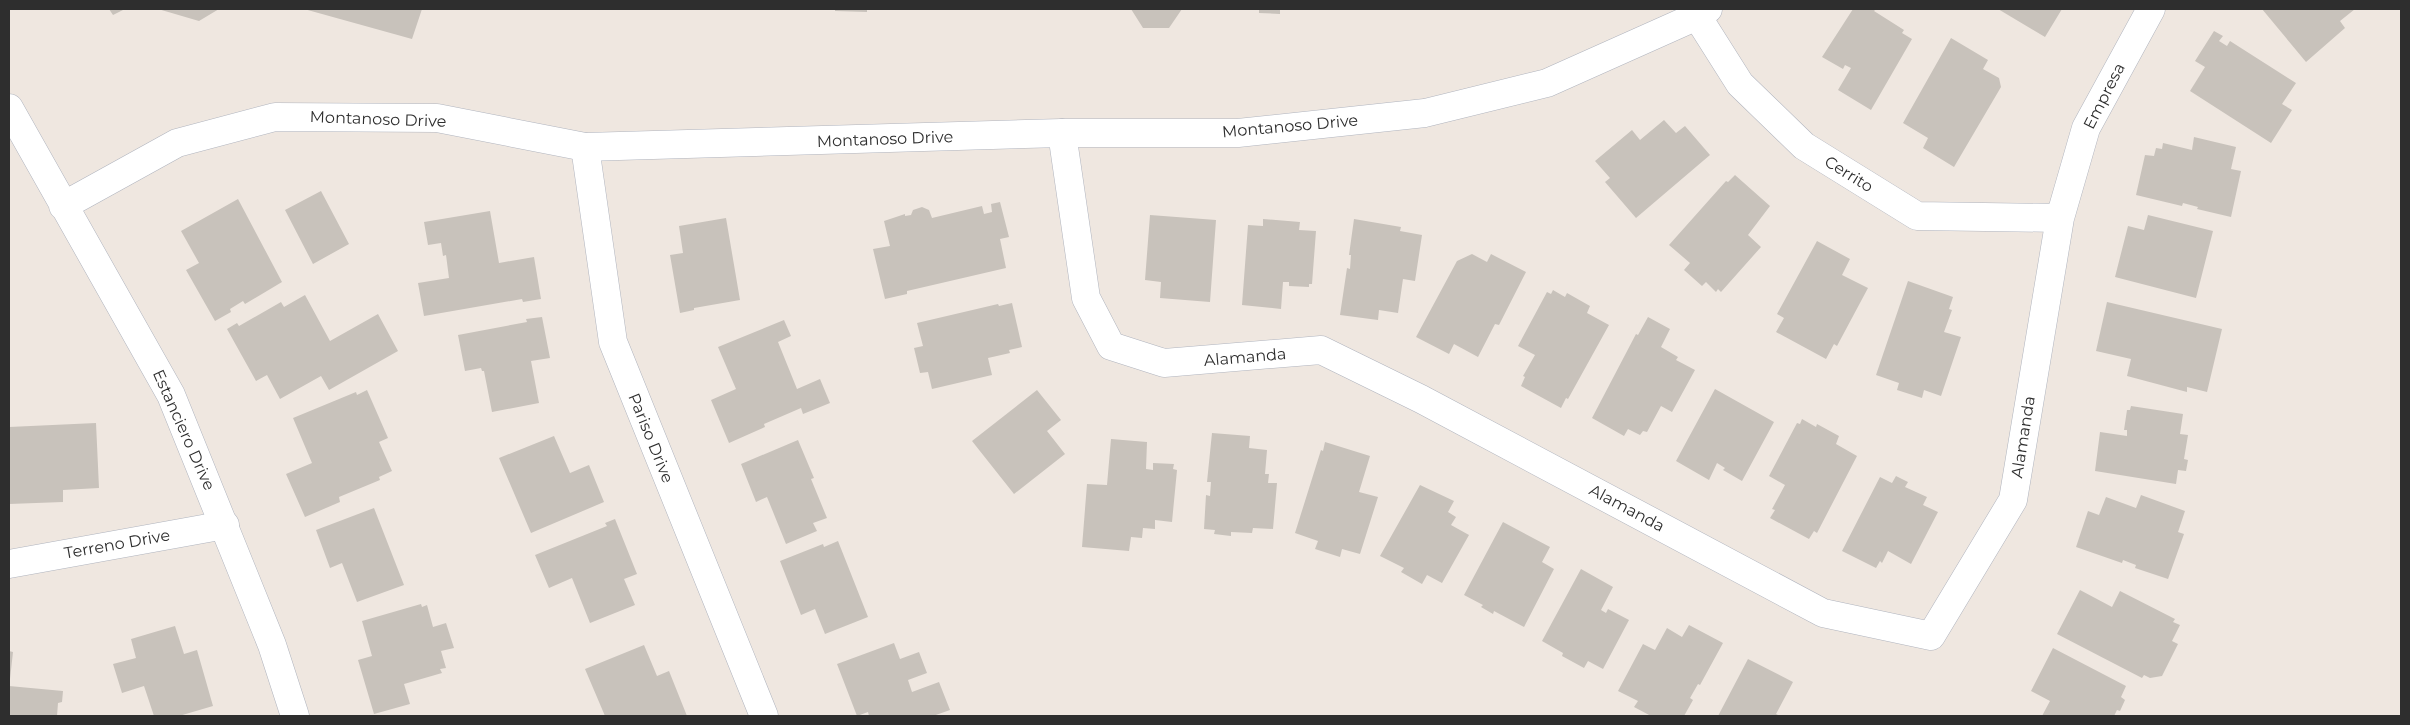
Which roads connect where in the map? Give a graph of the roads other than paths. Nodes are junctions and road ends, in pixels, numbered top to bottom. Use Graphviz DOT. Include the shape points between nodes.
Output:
graph roads {
  1 [pos="2151,9"];
  2 [pos="1703,12"];
  3 [pos="9,108"];
  4 [pos="1062,133"];
  5 [pos="585,147"];
  6 [pos="63,206"];
  7 [pos="2060,218"];
  8 [pos="225,524"];
  9 [pos="9,564"];
  10 [pos="294,716"];
  11 [pos="764,716"];
  1 -- 7 [label="street, Empresa" via="2086,128"];
  2 -- 4 [label="street, Montanoso Drive" via="1548,83 1425,113 1238,133"];
  2 -- 7 [label="street, Cerrito" via="1740,84 1804,146 1917,216"];
  3 -- 6 [label="street, Estanciero Drive"];
  4 -- 5 [label="street, Montanoso Drive"];
  4 -- 7 [label="street, Alamanda" via="1086,298 1111,346 1164,363 1321,350 1421,399 1823,612 1931,636 2013,500"];
  5 -- 6 [label="street, Montanoso Drive" via="438,118 275,117 177,143"];
  5 -- 11 [label="street, Pariso Drive" via="613,342"];
  6 -- 8 [label="street, Estanciero Drive" via="171,395"];
  8 -- 9 [label="street, Terreno Drive"];
  8 -- 10 [label="street, Estanciero Drive" via="272,645"];
}
